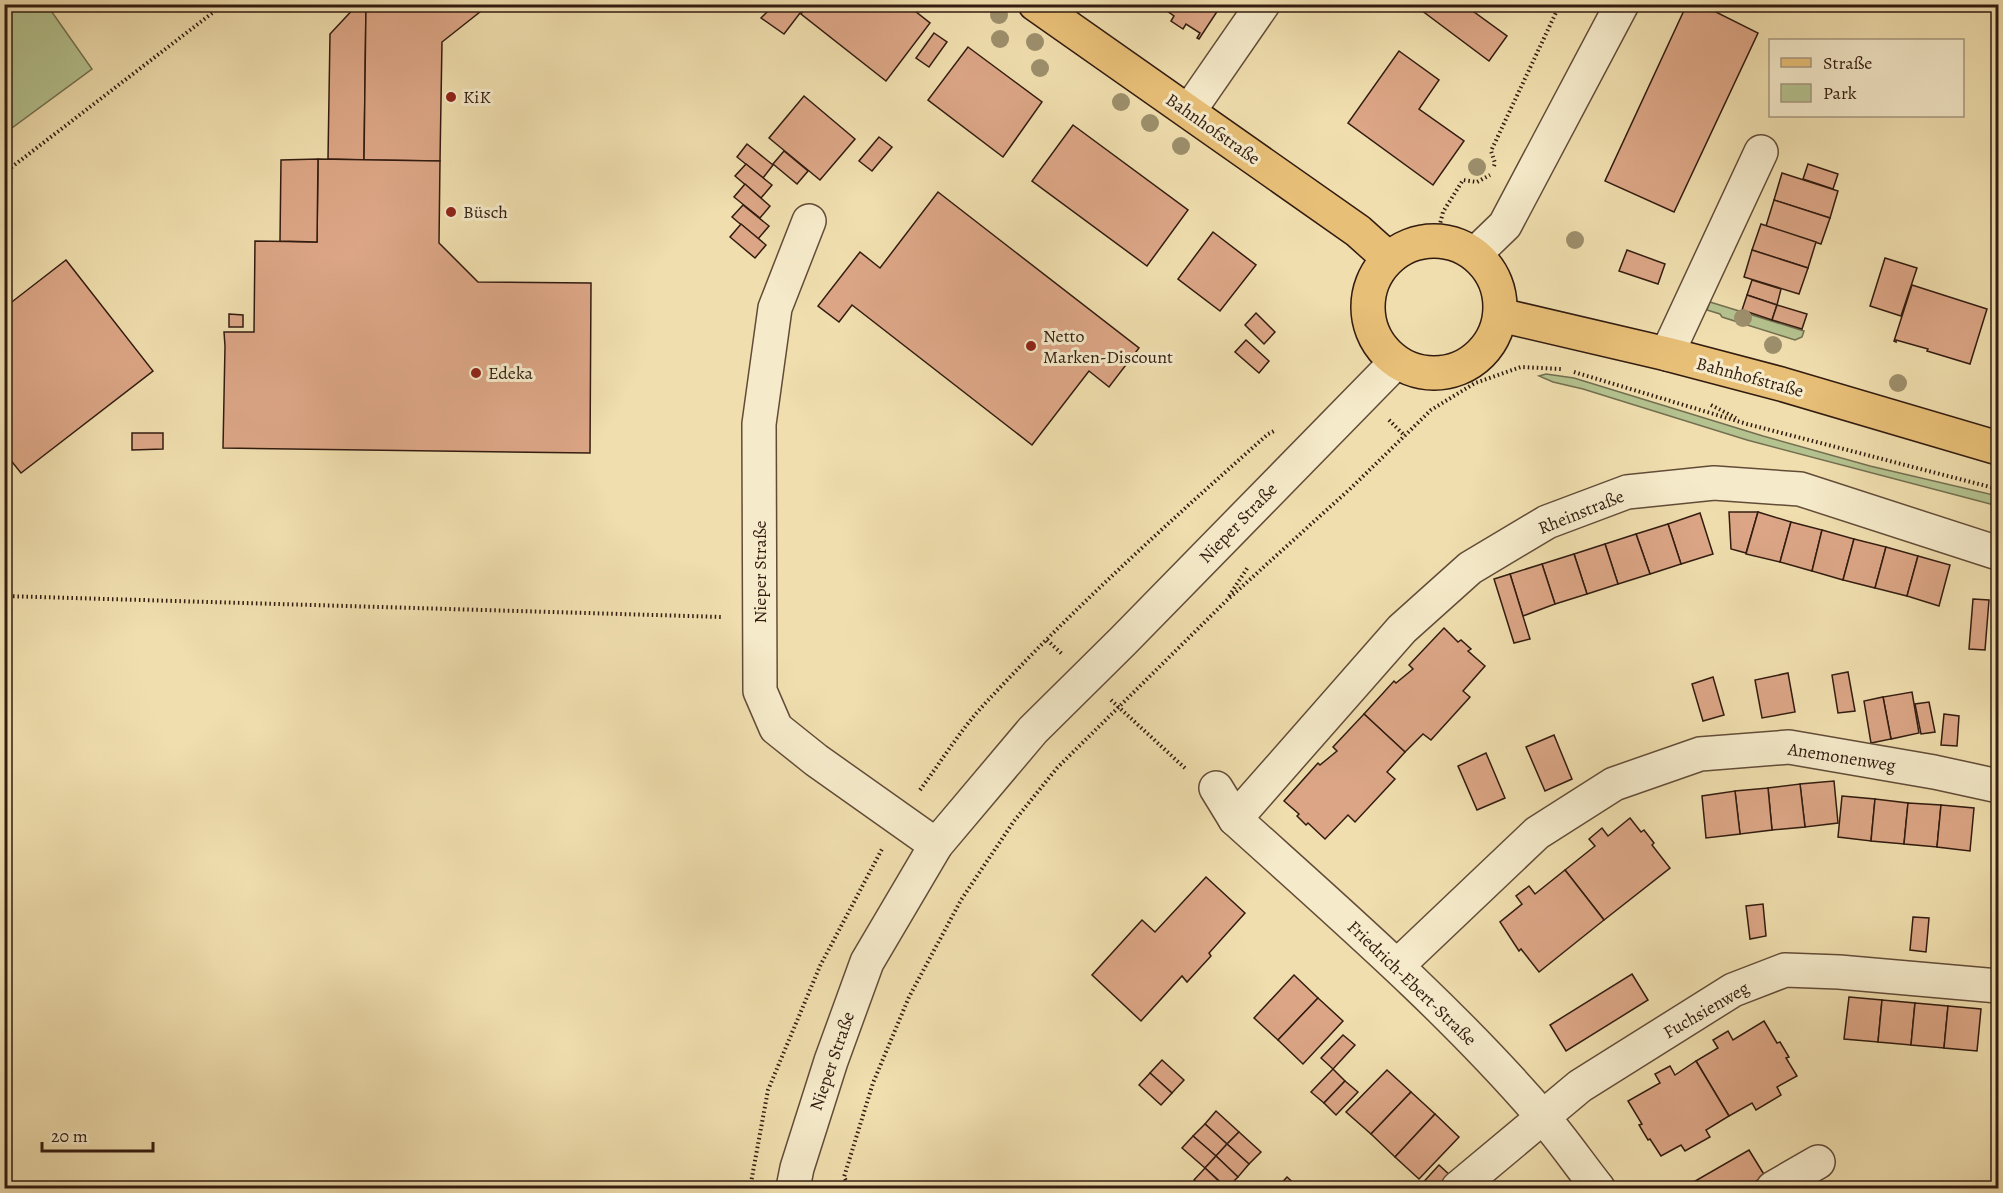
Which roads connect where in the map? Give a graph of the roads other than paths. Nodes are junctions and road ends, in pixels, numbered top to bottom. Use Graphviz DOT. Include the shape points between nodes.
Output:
graph roads {
  1 [pos="1035,4"];
  2 [pos="1263,4"];
  3 [pos="1622,4"];
  4 [pos="1189,111"];
  5 [pos="1761,152"];
  6 [pos="809,222"];
  7 [pos="1475,254"];
  8 [pos="1388,258"];
  9 [pos="1500,315"];
  10 [pos="1667,354"];
  11 [pos="1396,362"];
  12 [pos="1998,448"];
  13 [pos="1998,552"];
  14 [pos="1998,786"];
  15 [pos="1216,788"];
  16 [pos="1235,819"];
  17 [pos="936,845"];
  18 [pos="1397,966"];
  19 [pos="1998,986"];
  20 [pos="1543,1117"];
  21 [pos="1818,1162"];
  22 [pos="793,1188"];
  23 [pos="1458,1188"];
  24 [pos="1598,1188"];
  25 [pos="1773,1188"];
  1 -- 4 [label="main road, Bahnhofstraße"];
  2 -- 4 [label="street"];
  3 -- 7 [label="street" via="1505,225"];
  4 -- 8 [label="main road, Bahnhofstraße" via="1358,231"];
  5 -- 10 [label="street"];
  6 -- 17 [label="street, Nieper Straße" via="776,308 759,424 760,691 776,728"];
  7 -- 8 [label="main road" via="1436,240 1410,245"];
  7 -- 9 [label="main road" via="1490,271 1499,292"];
  8 -- 11 [label="main road" via="1373,279 1367,302 1369,326"];
  9 -- 10 [label="main road, Bahnhofstraße"];
  9 -- 11 [label="main road" via="1493,336 1480,354 1461,367 1440,373 1417,371"];
  10 -- 12 [label="main road, Bahnhofstraße"];
  11 -- 17 [label="street, Nieper Straße" via="1033,730"];
  13 -- 16 [label="street, Rheinstraße" via="1800,489 1714,483 1627,492 1547,522 1470,568 1402,629"];
  14 -- 18 [label="street, Anemonenweg" via="1789,747 1700,754 1614,784 1536,833"];
  15 -- 16 [label="street, Friedrich-Ebert-Straße"];
  16 -- 18 [label="street, Friedrich-Ebert-Straße"];
  17 -- 22 [label="street, Nieper Straße" via="867,962 831,1061"];
  18 -- 20 [label="street, Friedrich-Ebert-Straße"];
  19 -- 20 [label="street, Fuchsienweg" via="1785,970 1732,990 1580,1086"];
  20 -- 23 [label="street, Fuchsienweg"];
  20 -- 24 [label="street, Friedrich-Ebert-Straße"];
  21 -- 25 [label="street"];
}
